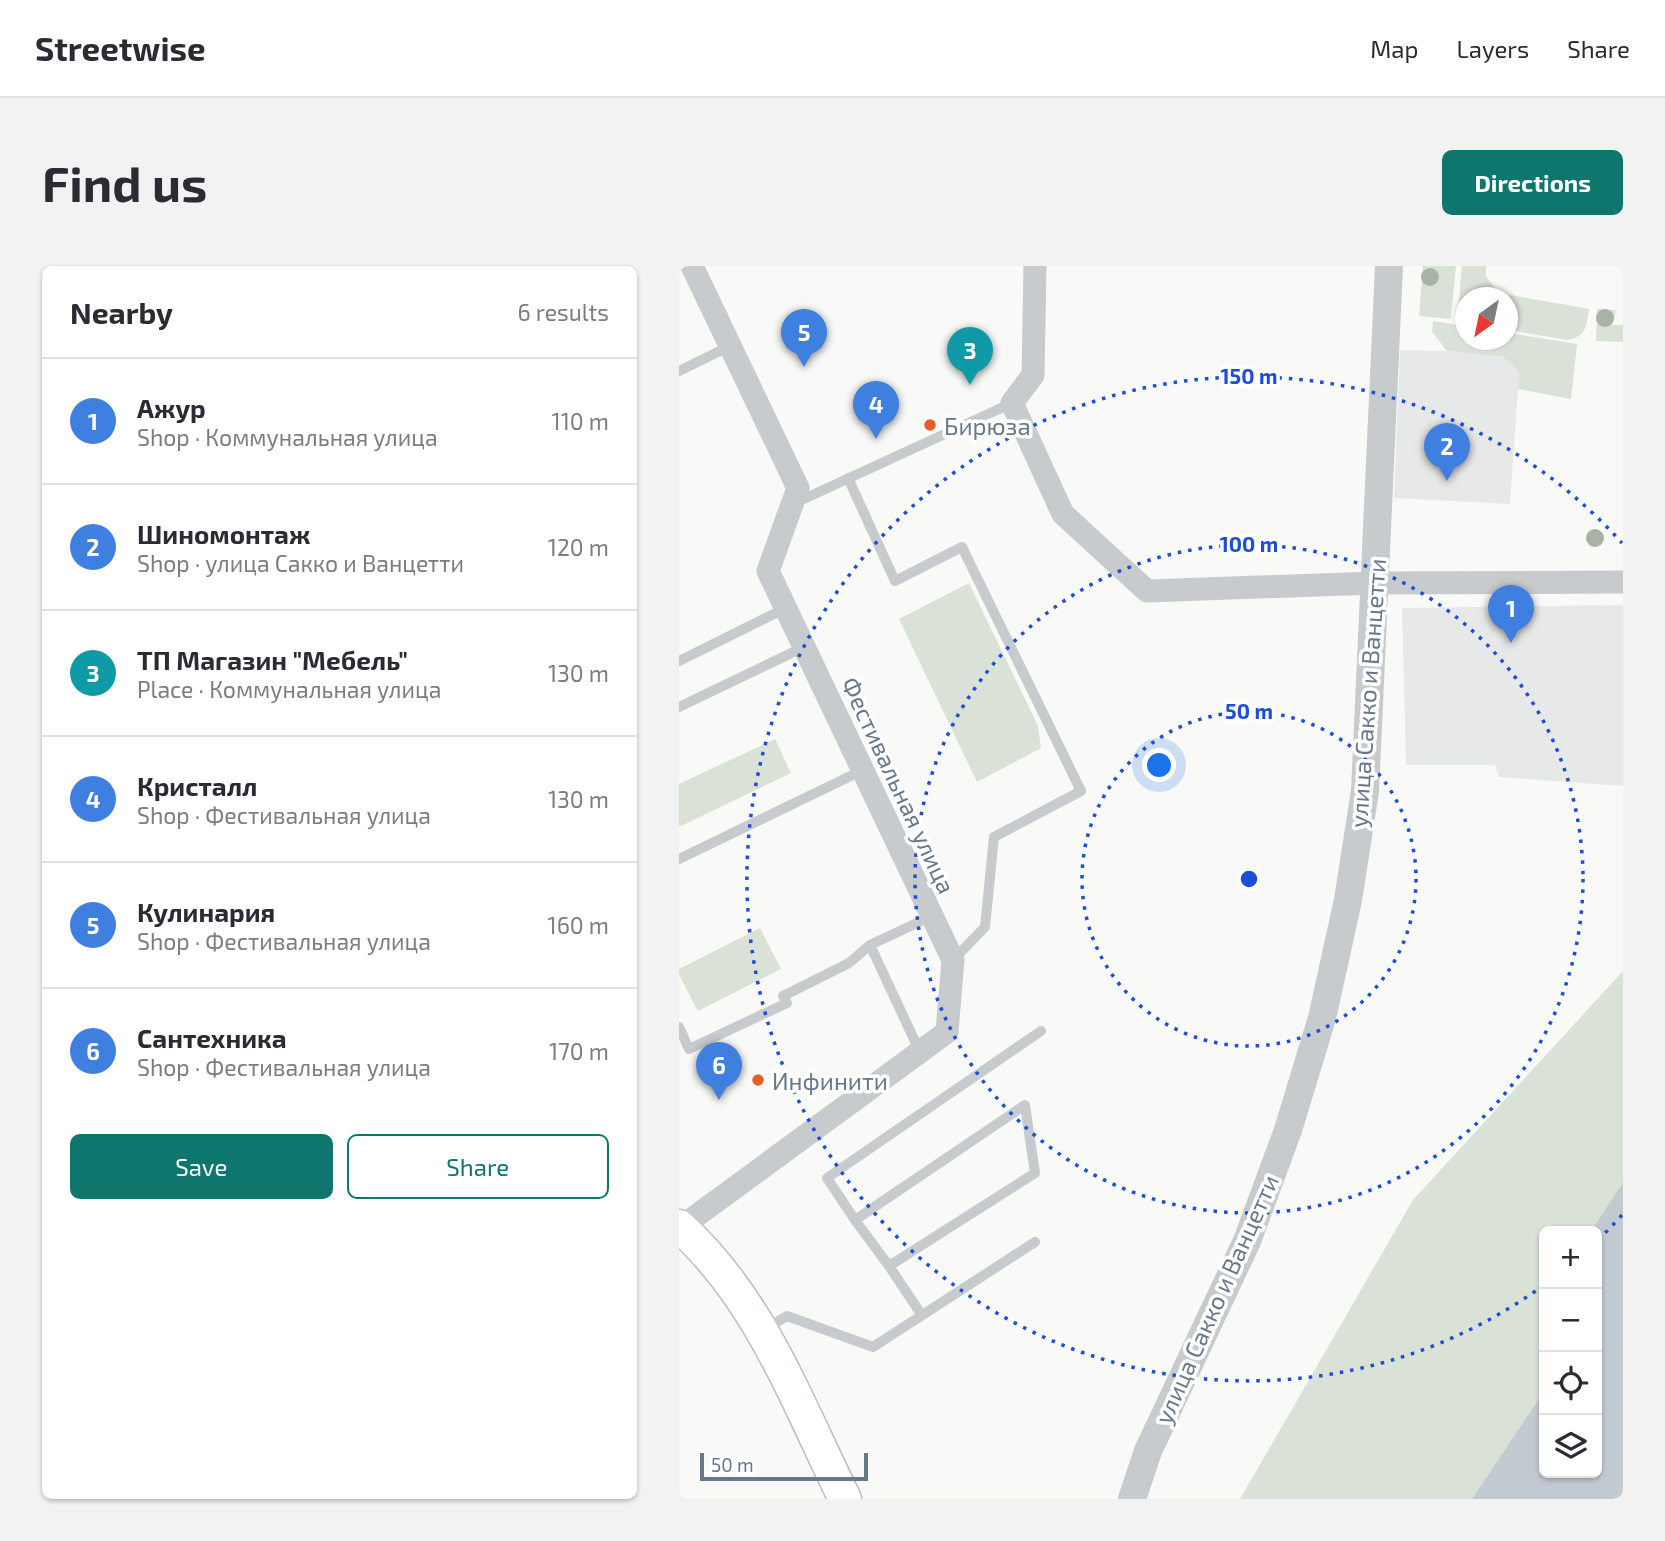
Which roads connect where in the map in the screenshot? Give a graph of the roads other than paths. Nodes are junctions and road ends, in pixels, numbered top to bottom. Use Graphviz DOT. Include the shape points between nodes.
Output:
graph roads {
  1 [pos="692,266"];
  2 [pos="1035,266"];
  3 [pos="1389,266"];
  4 [pos="730,346"];
  5 [pos="679,371"];
  6 [pos="1011,402"];
  7 [pos="848,478"];
  8 [pos="792,505"];
  9 [pos="1623,582"];
  10 [pos="1374,583"];
  11 [pos="786,608"];
  12 [pos="804,647"];
  13 [pos="679,661"];
  14 [pos="679,707"];
  15 [pos="863,770"];
  16 [pos="679,859"];
  17 [pos="932,916"];
  18 [pos="870,945"];
  19 [pos="953,960"];
  20 [pos="679,1027"];
  21 [pos="1041,1031"];
  22 [pos="920,1052"];
  23 [pos="855,1220"];
  24 [pos="680,1226"];
  25 [pos="1035,1242"];
  26 [pos="889,1266"];
  27 [pos="921,1314"];
  28 [pos="762,1332"];
  29 [pos="845,1499"];
  30 [pos="1132,1499"];
  1 -- 4 [label="street, Фестивальная улица"];
  2 -- 6 [label="street" via="1033,375"];
  3 -- 10 [label="street, улица Сакко и Ванцетти"];
  4 -- 5 [label="lane"];
  4 -- 8 [label="street, Фестивальная улица" via="798,488"];
  6 -- 7 [label="lane"];
  6 -- 10 [label="street" via="1063,514 1147,591"];
  7 -- 8 [label="lane"];
  7 -- 19 [label="lane" via="895,581 962,547 1081,791 994,837 985,927"];
  8 -- 11 [label="street, Фестивальная улица" via="768,571"];
  9 -- 10 [label="street"];
  10 -- 30 [label="street, улица Сакко и Ванцетти" via="1365,791 1348,900 1322,1018 1247,1241 1148,1451"];
  11 -- 12 [label="street, Фестивальная улица"];
  11 -- 13 [label="lane"];
  12 -- 14 [label="lane"];
  12 -- 15 [label="street, Фестивальная улица"];
  15 -- 16 [label="lane"];
  15 -- 17 [label="street, Фестивальная улица"];
  17 -- 18 [label="lane"];
  17 -- 19 [label="street, Фестивальная улица"];
  18 -- 20 [label="lane" via="849,963 783,996 787,1003 689,1049"];
  18 -- 22 [label="lane"];
  19 -- 22 [label="street" via="947,1032"];
  21 -- 23 [label="lane" via="827,1178"];
  22 -- 24 [label="street"];
  23 -- 26 [label="lane"];
  23 -- 26 [label="lane" via="1025,1105 1035,1173"];
  24 -- 28 [label="main road" via="713,1261"];
  25 -- 27 [label="lane"];
  26 -- 27 [label="lane"];
  27 -- 28 [label="lane" via="873,1347 787,1316"];
  28 -- 29 [label="main road"];
}
